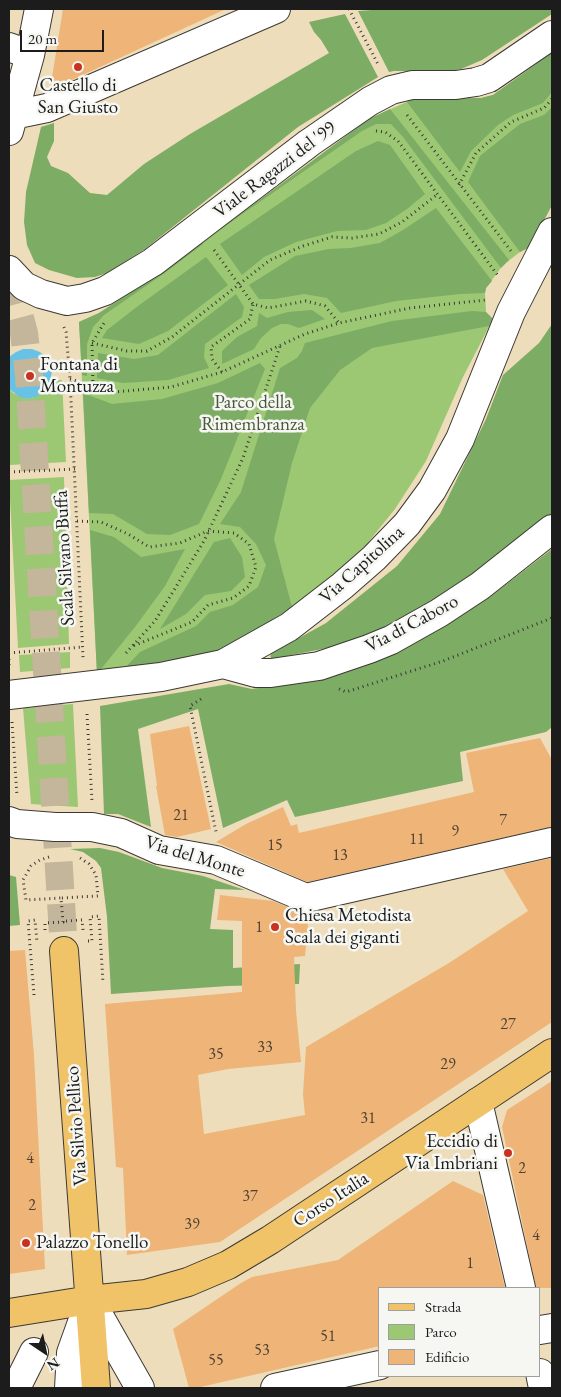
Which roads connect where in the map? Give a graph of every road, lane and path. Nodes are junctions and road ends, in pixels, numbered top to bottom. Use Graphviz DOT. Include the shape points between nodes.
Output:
graph roads {
  1 [pos="39,9"];
  2 [pos="276,9"];
  3 [pos="349,9"];
  4 [pos="552,35"];
  5 [pos="20,51"];
  6 [pos="381,70"];
  7 [pos="552,99"];
  8 [pos="402,108"];
  9 [pos="11,123"];
  10 [pos="372,131"];
  11 [pos="459,185"];
  12 [pos="438,194"];
  13 [pos="552,232"];
  14 [pos="210,245"];
  15 [pos="512,252"];
  16 [pos="9,270"];
  17 [pos="500,278"];
  18 [pos="238,285"];
  19 [pos="494,299"];
  20 [pos="253,304"];
  21 [pos="108,319"];
  22 [pos="339,323"];
  23 [pos="66,332"];
  24 [pos="92,343"];
  25 [pos="280,346"];
  26 [pos="222,372"];
  27 [pos="70,379"];
  28 [pos="93,386"];
  29 [pos="74,469"];
  30 [pos="9,472"];
  31 [pos="77,521"];
  32 [pos="552,529"];
  33 [pos="208,531"];
  34 [pos="552,618"];
  35 [pos="83,646"];
  36 [pos="132,646"];
  37 [pos="9,653"];
  38 [pos="121,658"];
  39 [pos="84,662"];
  40 [pos="224,664"];
  41 [pos="337,689"];
  42 [pos="206,695"];
  43 [pos="10,705"];
  44 [pos="86,710"];
  45 [pos="93,806"];
  46 [pos="13,812"];
  47 [pos="216,839"];
  48 [pos="552,842"];
  49 [pos="54,856"];
  50 [pos="71,856"];
  51 [pos="61,898"];
  52 [pos="62,922"];
  53 [pos="69,941"];
  54 [pos="37,946"];
  55 [pos="103,983"];
  56 [pos="34,995"];
  57 [pos="552,1053"];
  58 [pos="478,1102"];
  59 [pos="521,1287"];
  60 [pos="90,1300"];
  61 [pos="9,1313"];
  62 [pos="34,1352"];
  63 [pos="378,1365"];
  64 [pos="16,1388"];
  65 [pos="69,1388"];
  66 [pos="96,1388"];
  67 [pos="140,1388"];
  68 [pos="275,1388"];
  1 -- 5 [label="street"];
  2 -- 9 [label="street"];
  3 -- 6 [label="path"];
  4 -- 16 [label="street, Viale Ragazzi del '99" via="489,78 456,84 412,85 391,90 370,101 309,143 153,262 105,291 67,301 24,286"];
  5 -- 9 [label="street"];
  7 -- 11 [label="path" via="544,108 511,122 476,153"];
  8 -- 11 [label="path"];
  10 -- 12 [label="path" via="385,132 398,141"];
  11 -- 15 [label="path"];
  12 -- 17 [label="path"];
  12 -- 18 [label="path" via="402,222 379,234 332,237 303,246 270,260"];
  13 -- 40 [label="street, Via Capitolina" via="511,312 460,439 432,490 407,524 342,586 289,627"];
  14 -- 18 [label="path"];
  18 -- 20 [label="path"];
  18 -- 24 [label="path" via="172,337 147,351 127,351"];
  19 -- 22 [label="path" via="410,308"];
  20 -- 22 [label="path" via="268,308 306,302 325,306"];
  20 -- 26 [label="path" via="250,319 212,347 212,359"];
  21 -- 24 [label="path"];
  22 -- 25 [label="path"];
  23 -- 27 [label="path, Scala Silvano Buffa"];
  24 -- 28 [label="path"];
  25 -- 26 [label="path"];
  25 -- 33 [label="path" via="243,458"];
  26 -- 28 [label="path" via="172,387 114,392"];
  27 -- 28 [label="path"];
  27 -- 29 [label="path, Scala Silvano Buffa"];
  29 -- 30 [label="path, Scala Silvano Buffa"];
  29 -- 31 [label="path, Scala Silvano Buffa"];
  31 -- 33 [label="path" via="101,522 149,547 180,543"];
  31 -- 35 [label="path, Scala Silvano Buffa"];
  32 -- 40 [label="street, Via di Caboro" via="439,613 370,649 319,666 271,673 256,673"];
  33 -- 36 [label="path" via="155,621"];
  33 -- 36 [label="path" via="234,533 249,544 256,568 249,586 233,598 208,605 192,622"];
  34 -- 41 [label="path" via="443,661 346,692"];
  35 -- 37 [label="path, Scala Silvano Buffa"];
  35 -- 39 [label="path, Scala Silvano Buffa"];
  36 -- 38 [label="path"];
  40 -- 43 [label="street, Via Capitolina"];
  42 -- 47 [label="path" via="190,706"];
  43 -- 46 [label="path"];
  44 -- 45 [label="path"];
  46 -- 48 [label="street, Via del Monte" via="17,824 92,827 121,833 159,850 216,860 306,898"];
  49 -- 51 [label="path" via="31,866 23,880 26,900"];
  50 -- 51 [label="path" via="89,864 96,875 98,896"];
  51 -- 52 [label="path"];
  52 -- 53 [label="path" via="82,920"];
  52 -- 53 [label="path" via="45,923"];
  53 -- 55 [label="path" via="92,941 90,916 100,916"];
  53 -- 60 [label="main road, Via Silvio Pellico"];
  54 -- 56 [label="path" via="35,920 28,921"];
  57 -- 58 [label="main road, Corso Italia"];
  58 -- 59 [label="street"];
  58 -- 60 [label="main road, Corso Italia" via="228,1265 188,1282 146,1294"];
  60 -- 61 [label="main road, Corso Italia"];
  60 -- 65 [label="street" via="71,1353"];
  60 -- 66 [label="main road, Via Silvio Pellico"];
  60 -- 67 [label="street"];
  62 -- 64 [label="street"];
  63 -- 68 [label="street"];
}
